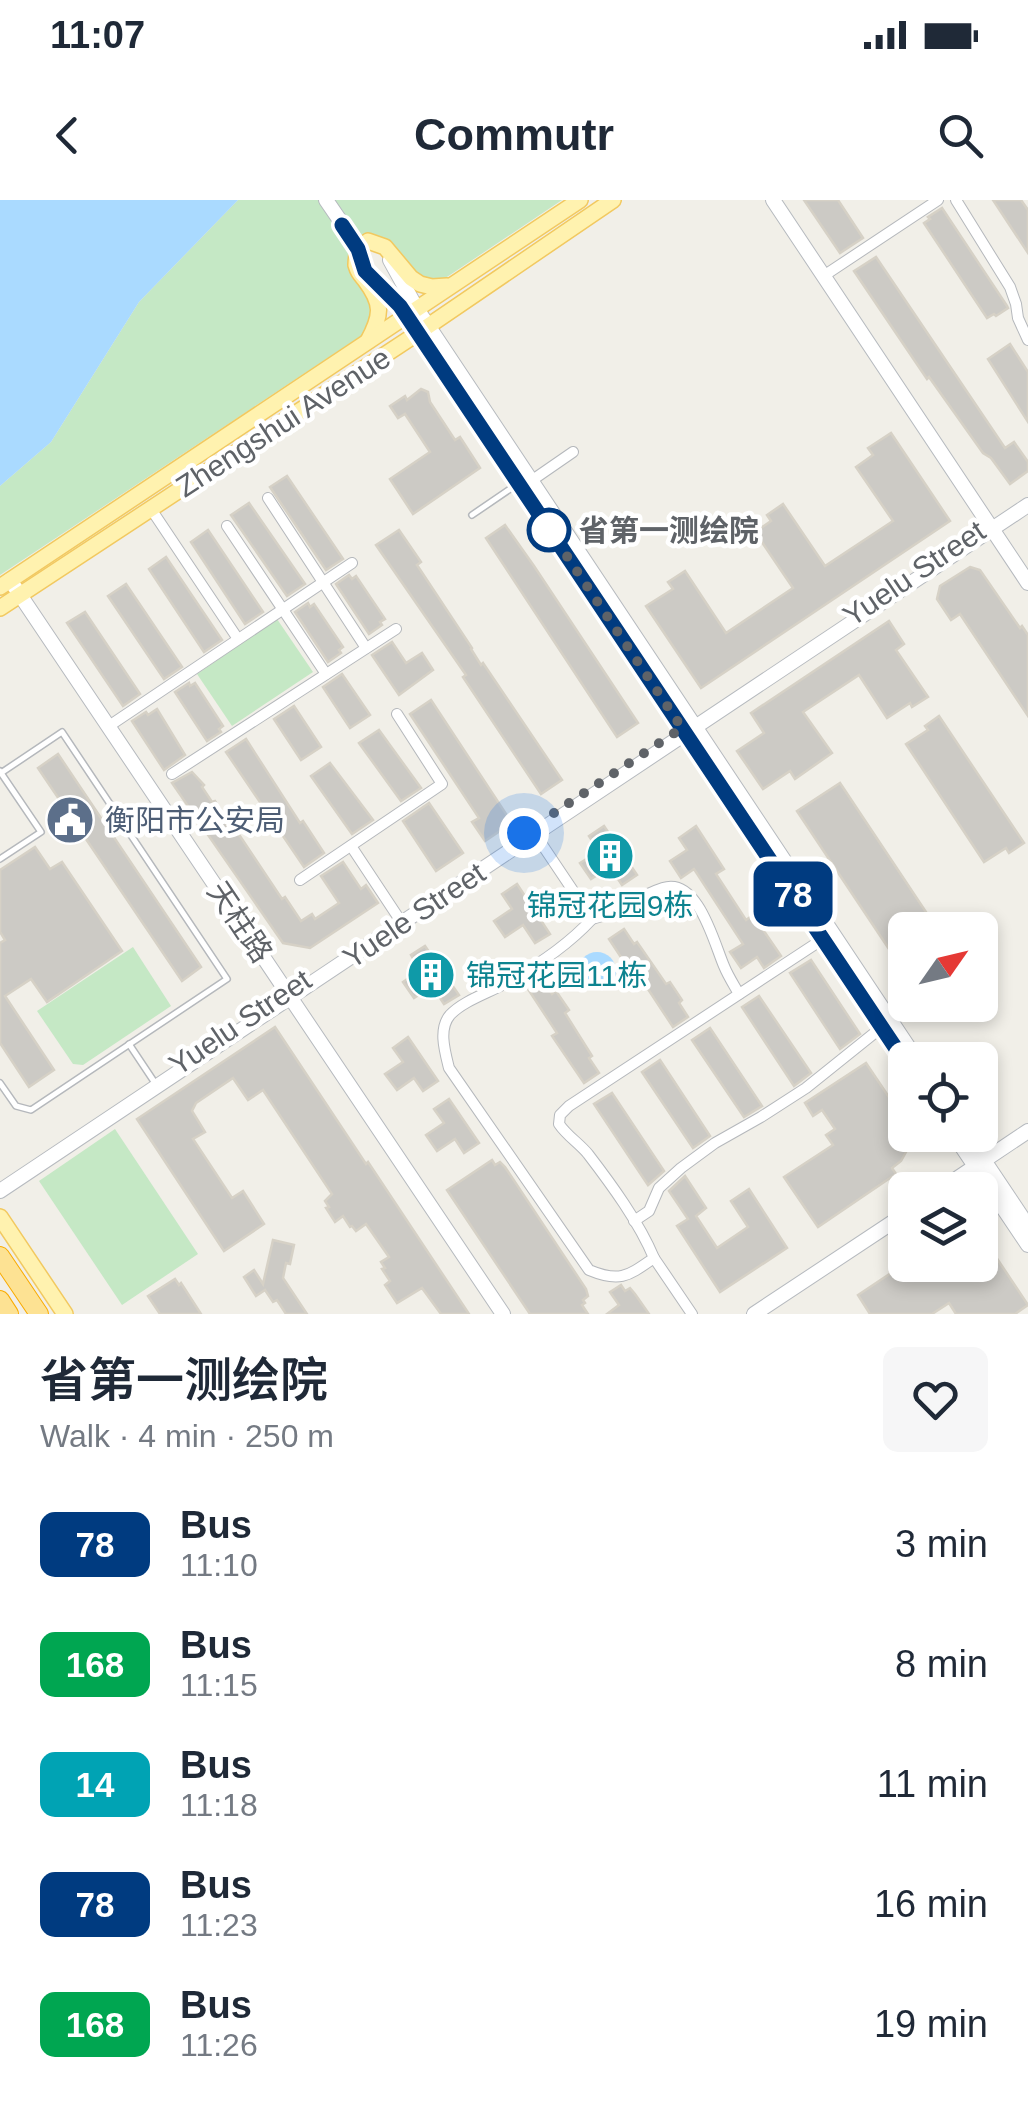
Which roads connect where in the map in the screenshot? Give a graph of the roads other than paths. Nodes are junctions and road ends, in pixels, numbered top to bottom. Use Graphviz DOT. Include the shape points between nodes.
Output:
graph roads {
  1 [pos="326,200"];
  2 [pos="337,200"];
  3 [pos="580,200"];
  4 [pos="613,200"];
  5 [pos="772,200"];
  6 [pos="781,200"];
  7 [pos="938,200"];
  8 [pos="956,200"];
  9 [pos="346,222"];
  10 [pos="363,245"];
  11 [pos="828,273"];
  12 [pos="451,286"];
  13 [pos="412,312"];
  14 [pos="423,329"];
  15 [pos="1028,340"];
  16 [pos="367,342"];
  17 [pos="574,452"];
  18 [pos="525,482"];
  19 [pos="1028,497"];
  20 [pos="268,498"];
  21 [pos="1028,506"];
  22 [pos="151,508"];
  23 [pos="472,515"];
  24 [pos="992,525"];
  25 [pos="227,526"];
  26 [pos="352,564"];
  27 [pos="1028,574"];
  28 [pos="324,582"];
  29 [pos="5,583"];
  30 [pos="1028,583"];
  31 [pos="20,595"];
  32 [pos="0,608"];
  33 [pos="283,610"];
  34 [pos="396,628"];
  35 [pos="238,639"];
  36 [pos="366,648"];
  37 [pos="326,674"];
  38 [pos="397,714"];
  39 [pos="109,726"];
  40 [pos="688,728"];
  41 [pos="1,772"];
  42 [pos="172,774"];
  43 [pos="534,834"];
  44 [pos="351,846"];
  45 [pos="0,859"];
  46 [pos="300,880"];
  47 [pos="398,917"];
  48 [pos="592,918"];
  49 [pos="823,938"];
  50 [pos="288,994"];
  51 [pos="739,994"];
  52 [pos="882,1027"];
  53 [pos="892,1042"];
  54 [pos="905,1042"];
  55 [pos="129,1044"];
  56 [pos="153,1080"];
  57 [pos="0,1083"];
  58 [pos="1028,1132"];
  59 [pos="1028,1142"];
  60 [pos="969,1152"];
  61 [pos="975,1152"];
  62 [pos="982,1167"];
  63 [pos="973,1172"];
  64 [pos="976,1172"];
  65 [pos="0,1180"];
  66 [pos="0,1191"];
  67 [pos="0,1217"];
  68 [pos="634,1221"];
  69 [pos="888,1225"];
  70 [pos="1028,1226"];
  71 [pos="888,1235"];
  72 [pos="1028,1245"];
  73 [pos="0,1256"];
  74 [pos="654,1258"];
  75 [pos="0,1300"];
  76 [pos="10,1314"];
  77 [pos="39,1314"];
  78 [pos="65,1314"];
  79 [pos="502,1314"];
  80 [pos="692,1314"];
  81 [pos="754,1314"];
  82 [pos="769,1314"];
  1 -- 9 [label="street"];
  2 -- 9 [label="street"];
  3 -- 12 [label="main road, Zhengshui Avenue"];
  4 -- 14 [label="main road, Zhengshui Avenue"];
  5 -- 24 [label="street"];
  6 -- 11 [label="street"];
  7 -- 11 [label="street"];
  8 -- 15 [label="street" via="1010,286"];
  9 -- 10 [label="street"];
  10 -- 12 [label="main road" via="386,247 420,284"];
  10 -- 13 [label="street" via="388,256"];
  10 -- 13 [label="street" via="365,271"];
  10 -- 16 [label="main road" via="356,264 380,314"];
  11 -- 24 [label="street"];
  12 -- 13 [label="main road, Zhengshui Avenue"];
  13 -- 14 [label="street"];
  13 -- 16 [label="main road, Zhengshui Avenue"];
  14 -- 18 [label="street"];
  14 -- 22 [label="main road, Zhengshui Avenue"];
  16 -- 29 [label="main road, Zhengshui Avenue"];
  17 -- 18 [label="street"];
  18 -- 23 [label="lane"];
  18 -- 40 [label="street"];
  19 -- 24 [label="street, Yuelu Street"];
  20 -- 28 [label="street"];
  21 -- 24 [label="street"];
  22 -- 31 [label="main road, Zhengshui Avenue"];
  22 -- 35 [label="street"];
  24 -- 27 [label="street"];
  24 -- 30 [label="street"];
  24 -- 40 [label="street, Yuelu Street"];
  25 -- 33 [label="street"];
  26 -- 28 [label="street"];
  28 -- 33 [label="street"];
  28 -- 36 [label="street"];
  29 -- 31 [label="street, 天柱路"];
  31 -- 32 [label="main road, Zhengshui Avenue"];
  31 -- 39 [label="street, 天柱路"];
  33 -- 35 [label="street"];
  33 -- 37 [label="street"];
  34 -- 36 [label="street"];
  35 -- 39 [label="street"];
  36 -- 37 [label="street"];
  37 -- 42 [label="street"];
  38 -- 44 [label="street" via="442,784"];
  39 -- 50 [label="street, 天柱路"];
  40 -- 43 [label="street, Yuele Street"];
  40 -- 47 [label="street, Yuelu Street"];
  40 -- 49 [label="street"];
  40 -- 54 [label="street"];
  41 -- 45 [label="lane" via="41,832"];
  41 -- 55 [label="lane" via="62,732 226,979"];
  43 -- 48 [label="street"];
  43 -- 50 [label="street, Yuele Street"];
  44 -- 46 [label="street"];
  44 -- 47 [label="street"];
  47 -- 50 [label="street, Yuelu Street"];
  48 -- 51 [label="street" via="669,886 682,890 694,898"];
  48 -- 74 [label="street" via="546,959 450,1016 445,1050 449,1068 589,1270 627,1276"];
  49 -- 51 [label="street"];
  49 -- 52 [label="street"];
  50 -- 56 [label="street, Yuelu Street"];
  50 -- 66 [label="street, Yuele Street"];
  50 -- 79 [label="street, 天柱路"];
  51 -- 68 [label="street" via="560,1115 559,1124"];
  52 -- 53 [label="street"];
  52 -- 68 [label="street" via="806,1088 682,1168"];
  55 -- 56 [label="lane"];
  55 -- 57 [label="lane" via="31,1110 16,1106"];
  56 -- 65 [label="street, Yuelu Street"];
  58 -- 62 [label="street"];
  59 -- 62 [label="street"];
  60 -- 62 [label="street"];
  61 -- 62 [label="street"];
  62 -- 63 [label="street"];
  62 -- 64 [label="street"];
  62 -- 70 [label="street"];
  62 -- 72 [label="street"];
  67 -- 78 [label="main road"];
  68 -- 74 [label="street"];
  69 -- 81 [label="street"];
  71 -- 82 [label="street"];
  73 -- 77 [label="highway"];
  74 -- 80 [label="street"];
  75 -- 76 [label="highway"];
}
